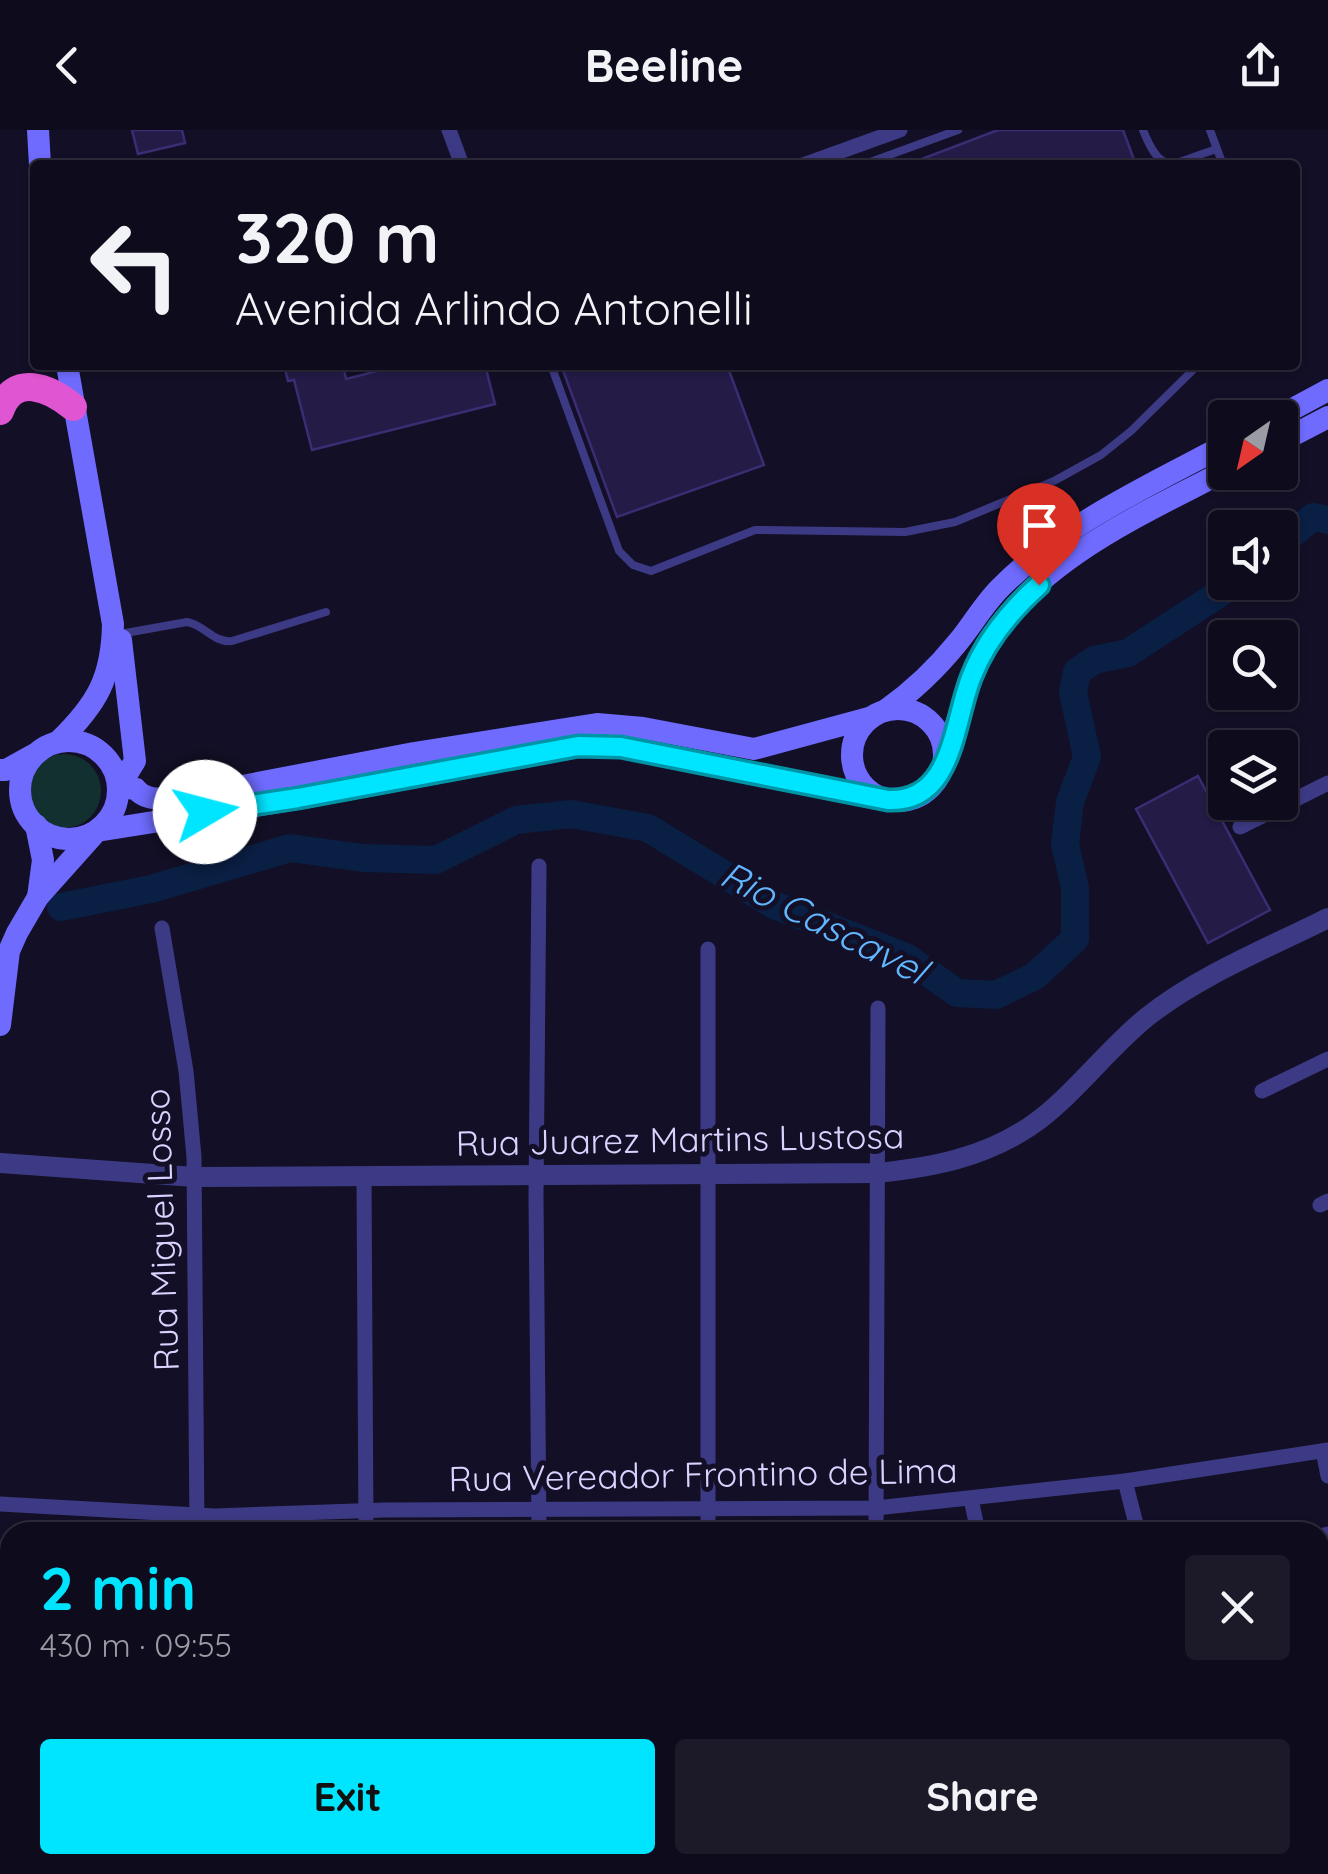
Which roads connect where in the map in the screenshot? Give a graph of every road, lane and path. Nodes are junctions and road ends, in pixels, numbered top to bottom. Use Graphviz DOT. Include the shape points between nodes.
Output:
graph roads {
  1 [pos="38,130"];
  2 [pos="449,130"];
  3 [pos="900,130"];
  4 [pos="958,130"];
  5 [pos="1144,130"];
  6 [pos="1210,130"];
  7 [pos="872,135"];
  8 [pos="1217,149"];
  9 [pos="40,160"];
  10 [pos="460,160"];
  11 [pos="814,160"];
  12 [pos="876,160"];
  13 [pos="1158,160"];
  14 [pos="1178,160"];
  15 [pos="1221,160"];
  16 [pos="68,370"];
  17 [pos="553,370"];
  18 [pos="1193,370"];
  19 [pos="1328,390"];
  20 [pos="1298,406"];
  21 [pos="74,407"];
  22 [pos="0,411"];
  23 [pos="1328,417"];
  24 [pos="1298,433"];
  25 [pos="1208,454"];
  26 [pos="1208,480"];
  27 [pos="326,612"];
  28 [pos="117,629"];
  29 [pos="879,713"];
  30 [pos="59,741"];
  31 [pos="36,753"];
  32 [pos="944,761"];
  33 [pos="0,770"];
  34 [pos="1328,783"];
  35 [pos="119,787"];
  36 [pos="0,790"];
  37 [pos="888,800"];
  38 [pos="22,802"];
  39 [pos="36,826"];
  40 [pos="1240,827"];
  41 [pos="97,831"];
  42 [pos="539,866"];
  43 [pos="38,897"];
  44 [pos="1328,918"];
  45 [pos="162,928"];
  46 [pos="708,949"];
  47 [pos="878,1008"];
  48 [pos="0,1024"];
  49 [pos="1328,1059"];
  50 [pos="1262,1091"];
  51 [pos="0,1162"];
  52 [pos="537,1173"];
  53 [pos="878,1173"];
  54 [pos="706,1174"];
  55 [pos="195,1177"];
  56 [pos="364,1177"];
  57 [pos="1325,1450"];
  58 [pos="1328,1476"];
  59 [pos="1125,1481"];
  60 [pos="971,1499"];
  61 [pos="0,1504"];
  62 [pos="708,1508"];
  63 [pos="876,1508"];
  64 [pos="539,1510"];
  65 [pos="366,1512"];
  66 [pos="177,1522"];
  67 [pos="197,1522"];
  68 [pos="225,1522"];
  69 [pos="366,1522"];
  70 [pos="539,1522"];
  71 [pos="708,1522"];
  72 [pos="876,1522"];
  73 [pos="976,1522"];
  74 [pos="1135,1522"];
  1 -- 9 [label="main road"];
  2 -- 10 [label="street"];
  3 -- 7 [label="street"];
  4 -- 12 [label="lane"];
  5 -- 13 [label="lane"];
  6 -- 8 [label="lane"];
  7 -- 11 [label="street"];
  8 -- 14 [label="lane"];
  8 -- 15 [label="lane"];
  16 -- 21 [label="main road"];
  17 -- 18 [label="lane" via="619,551 651,571 756,530 905,532 955,522 1101,455"];
  19 -- 20 [label="main road"];
  21 -- 22 [label="highway" via="52,390 34,387 4,399"];
  21 -- 28 [label="main road"];
  23 -- 24 [label="main road"];
  25 -- 29 [label="main road" via="1051,546 999,588 913,691"];
  26 -- 32 [label="main road" via="1064,563 1014,607 971,677"];
  27 -- 28 [label="lane" via="232,641 186,622"];
  28 -- 30 [label="main road" via="105,683"];
  28 -- 35 [label="main road" via="135,761"];
  29 -- 32 [label="main road" via="901,708 929,720"];
  29 -- 35 [label="main road" via="754,749 597,724 175,799"];
  29 -- 37 [label="main road" via="854,741 855,771"];
  30 -- 31 [label="main road"];
  30 -- 35 [label="main road" via="92,746 106,756"];
  31 -- 33 [label="main road"];
  31 -- 38 [label="main road" via="22,776"];
  32 -- 37 [label="main road" via="930,788"];
  34 -- 40 [label="street"];
  35 -- 41 [label="main road" via="109,820"];
  36 -- 38 [label="main road"];
  37 -- 41 [label="main road" via="621,747 578,746"];
  38 -- 39 [label="main road"];
  39 -- 41 [label="main road" via="65,839"];
  39 -- 43 [label="main road" via="43,860"];
  41 -- 43 [label="main road"];
  42 -- 52 [label="street"];
  43 -- 48 [label="main road" via="9,951"];
  44 -- 53 [label="street, Rua Juarez Martins Lustosa" via="1222,970 1148,1016 1032,1126 980,1154"];
  45 -- 55 [label="street, Rua Miguel Losso" via="186,1070"];
  46 -- 54 [label="street"];
  47 -- 53 [label="street"];
  49 -- 50 [label="street"];
  51 -- 55 [label="street, Rua Juarez Martins Lustosa"];
  52 -- 54 [label="street, Rua Juarez Martins Lustosa"];
  52 -- 56 [label="street, Rua Juarez Martins Lustosa"];
  52 -- 64 [label="street"];
  53 -- 54 [label="street, Rua Juarez Martins Lustosa"];
  53 -- 63 [label="street"];
  54 -- 62 [label="street"];
  55 -- 56 [label="street, Rua Juarez Martins Lustosa"];
  55 -- 67 [label="street, Rua Miguel Losso"];
  56 -- 65 [label="street"];
  57 -- 58 [label="street"];
  57 -- 59 [label="street, Rua Vereador Frontino de Lima"];
  59 -- 60 [label="street, Rua Vereador Frontino de Lima"];
  59 -- 74 [label="street"];
  60 -- 63 [label="street, Rua Vereador Frontino de Lima"];
  60 -- 73 [label="street"];
  61 -- 66 [label="street, Rua Vereador Frontino de Lima"];
  62 -- 63 [label="street, Rua Vereador Frontino de Lima"];
  62 -- 64 [label="street, Rua Vereador Frontino de Lima"];
  62 -- 71 [label="street"];
  63 -- 72 [label="street"];
  64 -- 65 [label="street, Rua Vereador Frontino de Lima"];
  64 -- 70 [label="street"];
  65 -- 68 [label="street, Rua Vereador Frontino de Lima"];
  65 -- 69 [label="street"];
}
